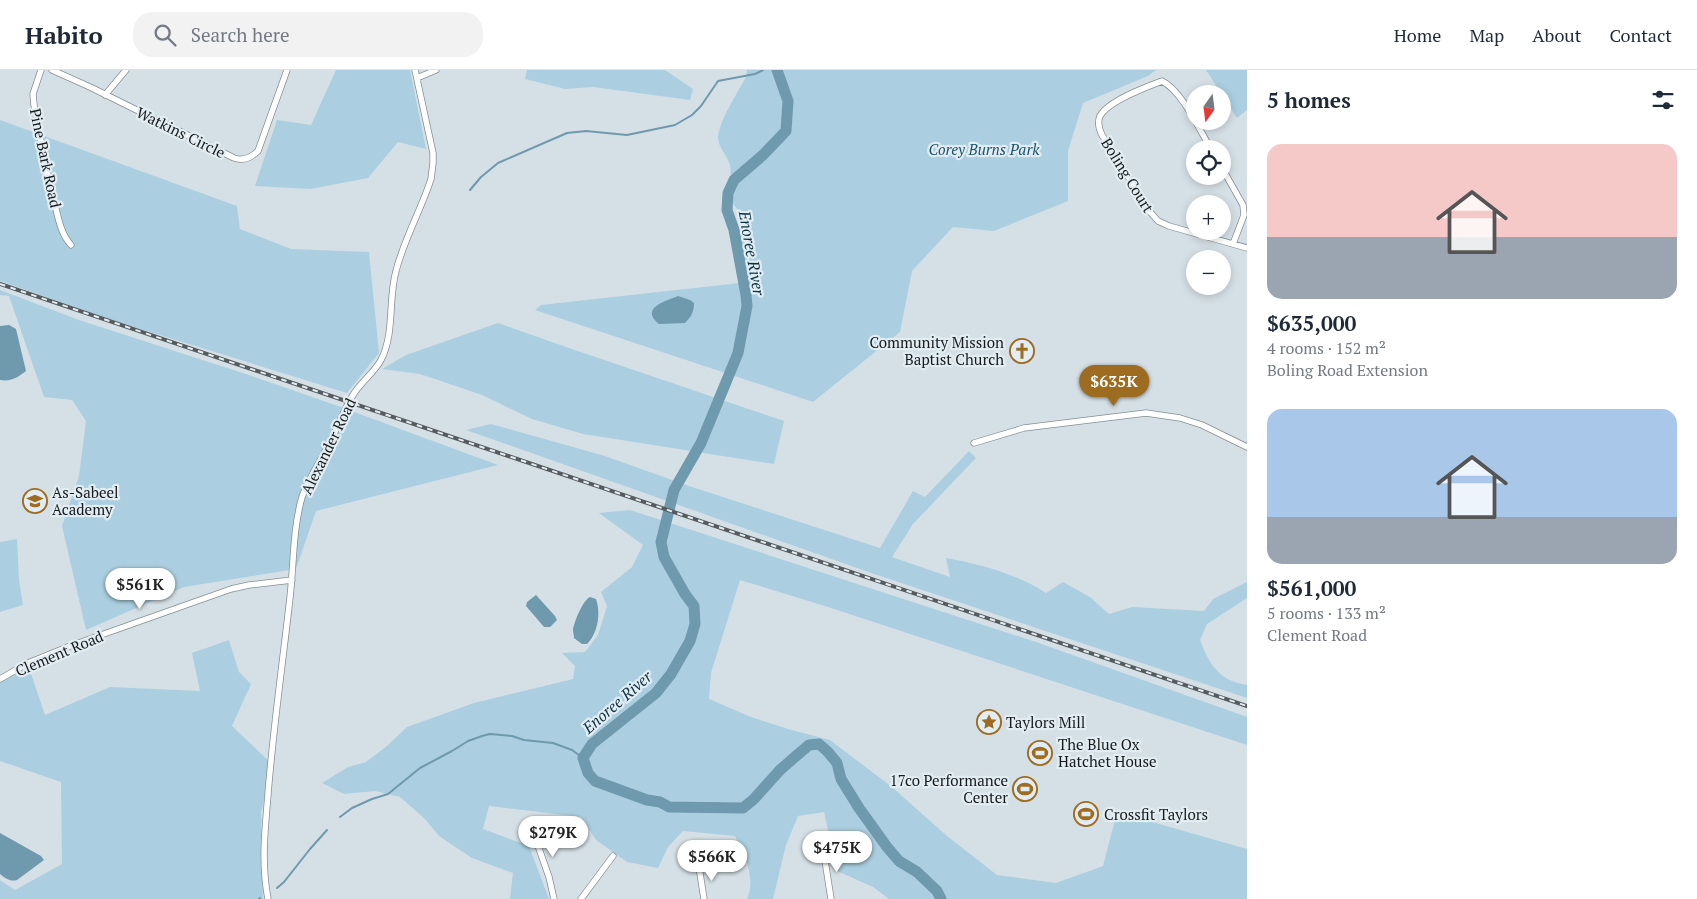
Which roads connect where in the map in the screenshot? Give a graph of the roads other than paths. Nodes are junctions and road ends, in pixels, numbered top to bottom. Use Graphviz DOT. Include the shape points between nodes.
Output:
graph roads {
  1 [pos="41,70"];
  2 [pos="52,70"];
  3 [pos="126,70"];
  4 [pos="287,70"];
  5 [pos="415,70"];
  6 [pos="436,70"];
  7 [pos="417,78"];
  8 [pos="105,95"];
  9 [pos="1206,140"];
  10 [pos="1231,183"];
  11 [pos="1233,244"];
  12 [pos="71,245"];
  13 [pos="1247,248"];
  14 [pos="974,443"];
  15 [pos="1247,447"];
  16 [pos="292,580"];
  17 [pos="0,679"];
  18 [pos="535,821"];
  19 [pos="829,845"];
  20 [pos="613,856"];
  21 [pos="699,867"];
  22 [pos="268,899"];
  23 [pos="554,899"];
  24 [pos="581,899"];
  25 [pos="704,899"];
  26 [pos="831,899"];
  1 -- 12 [label="street, Pine Bark Road" via="33,94 34,105 61,226"];
  2 -- 8 [label="street, Watkins Circle"];
  3 -- 8 [label="street"];
  4 -- 8 [label="street, Watkins Circle" via="258,151 243,160"];
  5 -- 7 [label="street, Alexander Road"];
  6 -- 7 [label="street"];
  7 -- 16 [label="street, Alexander Road" via="433,153 431,179 396,270 383,355 353,395 305,488 295,535"];
  9 -- 11 [label="street, Boling Court" via="1177,92 1162,81 1114,103 1099,119 1102,135 1158,221"];
  10 -- 11 [label="street" via="1244,211"];
  11 -- 13 [label="street, Boling Court"];
  14 -- 15 [label="street" via="1024,428 1146,413 1202,425"];
  16 -- 17 [label="street, Clement Road" via="231,588 70,646 28,663"];
  16 -- 22 [label="street, Alexander Road" via="264,840 263,869"];
  18 -- 23 [label="street" via="536,840"];
  19 -- 26 [label="street" via="824,854"];
  20 -- 24 [label="street"];
  21 -- 25 [label="street"];
}
